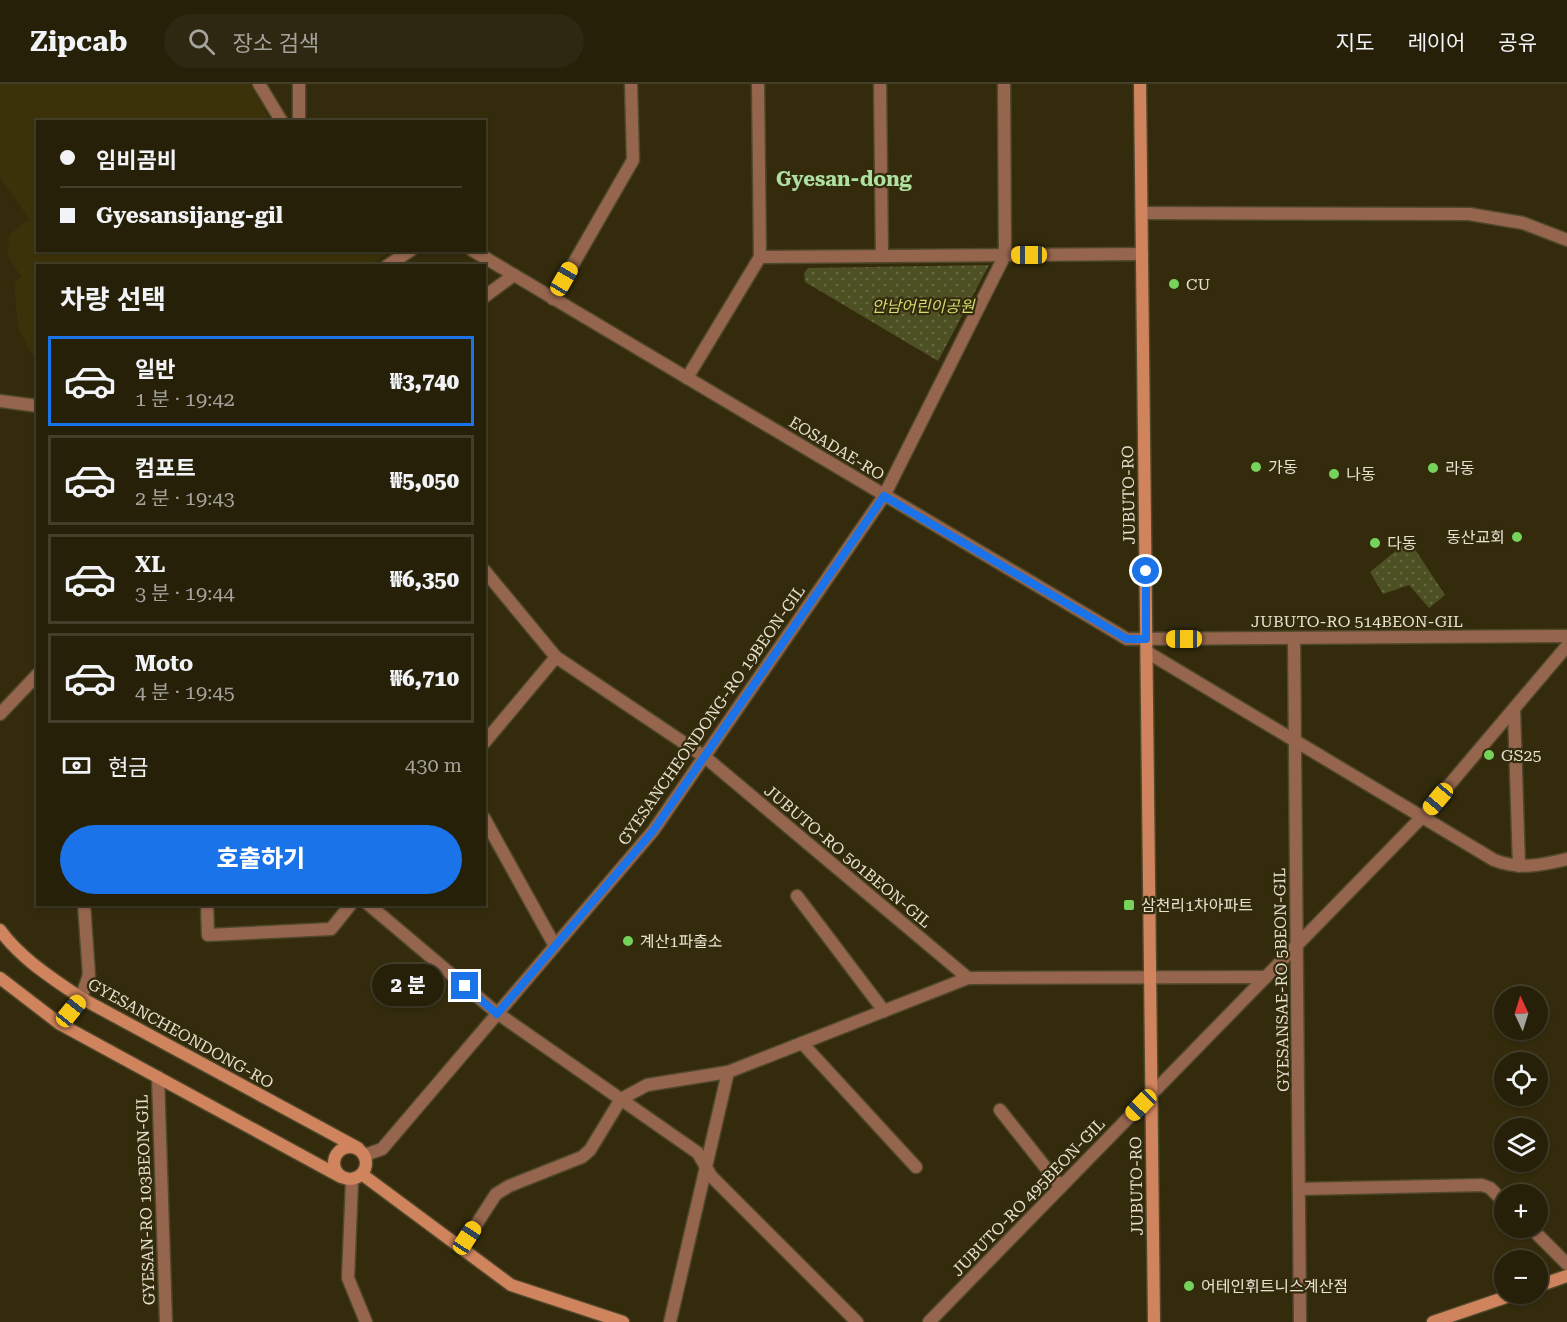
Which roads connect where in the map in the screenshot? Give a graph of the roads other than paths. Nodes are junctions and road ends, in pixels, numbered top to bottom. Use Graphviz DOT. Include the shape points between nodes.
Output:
graph roads {
  1 [pos="259,84"];
  2 [pos="299,84"];
  3 [pos="632,84"];
  4 [pos="758,84"];
  5 [pos="880,84"];
  6 [pos="1004,84"];
  7 [pos="1140,84"];
  8 [pos="281,120"];
  9 [pos="299,120"];
  10 [pos="1142,213"];
  11 [pos="1567,240"];
  12 [pos="408,252"];
  13 [pos="475,252"];
  14 [pos="1142,254"];
  15 [pos="1005,255"];
  16 [pos="882,256"];
  17 [pos="760,257"];
  18 [pos="390,264"];
  19 [pos="514,275"];
  20 [pos="486,296"];
  21 [pos="553,299"];
  22 [pos="687,378"];
  23 [pos="0,401"];
  24 [pos="36,406"];
  25 [pos="884,496"];
  26 [pos="486,572"];
  27 [pos="1567,636"];
  28 [pos="1294,638"];
  29 [pos="1146,646"];
  30 [pos="1567,646"];
  31 [pos="556,657"];
  32 [pos="36,676"];
  33 [pos="1514,709"];
  34 [pos="0,714"];
  35 [pos="489,729"];
  36 [pos="1295,741"];
  37 [pos="705,757"];
  38 [pos="1422,817"];
  39 [pos="486,822"];
  40 [pos="1567,859"];
  41 [pos="1519,866"];
  42 [pos="797,896"];
  43 [pos="84,906"];
  44 [pos="207,906"];
  45 [pos="349,906"];
  46 [pos="370,906"];
  47 [pos="0,930"];
  48 [pos="555,946"];
  49 [pos="1297,946"];
  50 [pos="1266,977"];
  51 [pos="0,978"];
  52 [pos="968,978"];
  53 [pos="1150,978"];
  54 [pos="81,998"];
  55 [pos="884,1011"];
  56 [pos="497,1014"];
  57 [pos="60,1024"];
  58 [pos="802,1043"];
  59 [pos="728,1072"];
  60 [pos="158,1077"];
  61 [pos="1151,1094"];
  62 [pos="621,1099"];
  63 [pos="1000,1110"];
  64 [pos="361,1152"];
  65 [pos="705,1167"];
  66 [pos="916,1167"];
  67 [pos="352,1177"];
  68 [pos="1061,1187"];
  69 [pos="1299,1189"];
  70 [pos="1494,1192"];
  71 [pos="1541,1238"];
  72 [pos="461,1248"];
  73 [pos="1567,1264"];
  74 [pos="1567,1276"];
  75 [pos="1548,1283"];
  76 [pos="1494,1301"];
  77 [pos="166,1322"];
  78 [pos="366,1322"];
  79 [pos="620,1322"];
  80 [pos="670,1322"];
  81 [pos="857,1322"];
  82 [pos="929,1322"];
  83 [pos="1154,1322"];
  84 [pos="1300,1322"];
  85 [pos="1433,1322"];
  1 -- 8 [label="street"];
  2 -- 9 [label="street"];
  3 -- 21 [label="street" via="633,160"];
  4 -- 17 [label="street"];
  5 -- 16 [label="street"];
  6 -- 15 [label="street"];
  7 -- 10 [label="street, JUBUTO-RO"];
  10 -- 11 [label="street" via="1469,214 1523,223"];
  10 -- 14 [label="street, JUBUTO-RO"];
  12 -- 18 [label="street"];
  13 -- 19 [label="street, EOSADAE-RO"];
  14 -- 15 [label="street"];
  14 -- 29 [label="street, JUBUTO-RO"];
  15 -- 16 [label="street"];
  15 -- 25 [label="street, GYESANCHEONDONG-RO 19BEON-GIL"];
  16 -- 17 [label="street"];
  17 -- 22 [label="street"];
  19 -- 20 [label="street"];
  19 -- 21 [label="street, EOSADAE-RO"];
  21 -- 22 [label="street, EOSADAE-RO"];
  22 -- 25 [label="street, EOSADAE-RO"];
  23 -- 24 [label="street"];
  25 -- 29 [label="street, EOSADAE-RO" via="1127,639"];
  25 -- 37 [label="street, GYESANCHEONDONG-RO 19BEON-GIL"];
  26 -- 31 [label="street, JUBUTO-RO 501BEON-GIL"];
  27 -- 28 [label="street, JUBUTO-RO 514BEON-GIL"];
  28 -- 29 [label="street, JUBUTO-RO 514BEON-GIL"];
  28 -- 36 [label="street, GYESANSAE-RO 5BEON-GIL"];
  29 -- 36 [label="street"];
  29 -- 53 [label="street, JUBUTO-RO"];
  30 -- 33 [label="street, JUBUTO-RO 495BEON-GIL"];
  31 -- 35 [label="street"];
  31 -- 37 [label="street, JUBUTO-RO 501BEON-GIL"];
  32 -- 34 [label="street"];
  33 -- 38 [label="street, JUBUTO-RO 495BEON-GIL"];
  33 -- 41 [label="street"];
  36 -- 38 [label="street"];
  36 -- 49 [label="street, GYESANSAE-RO 5BEON-GIL"];
  37 -- 48 [label="street, GYESANCHEONDONG-RO 19BEON-GIL" via="653,831"];
  37 -- 52 [label="street, JUBUTO-RO 501BEON-GIL"];
  38 -- 41 [label="street" via="1494,860"];
  38 -- 49 [label="street, JUBUTO-RO 495BEON-GIL"];
  39 -- 48 [label="street"];
  40 -- 41 [label="street"];
  42 -- 55 [label="street"];
  43 -- 54 [label="street" via="89,975"];
  44 -- 45 [label="street" via="208,935 331,929"];
  46 -- 56 [label="street"];
  47 -- 54 [label="street, GYESANCHEONDONG-RO" via="10,945"];
  48 -- 56 [label="street, GYESANCHEONDONG-RO 19BEON-GIL"];
  49 -- 50 [label="street, JUBUTO-RO 495BEON-GIL"];
  49 -- 69 [label="street, GYESANSAE-RO 5BEON-GIL"];
  50 -- 53 [label="street"];
  50 -- 61 [label="street, JUBUTO-RO 495BEON-GIL"];
  51 -- 57 [label="street"];
  52 -- 53 [label="street"];
  52 -- 55 [label="street"];
  53 -- 61 [label="street, JUBUTO-RO"];
  54 -- 57 [label="street"];
  54 -- 64 [label="street, GYESANCHEONDONG-RO"];
  55 -- 58 [label="street"];
  56 -- 62 [label="street"];
  56 -- 64 [label="street, GYESANCHEONDONG-RO 19BEON-GIL" via="382,1149"];
  57 -- 60 [label="street"];
  58 -- 59 [label="street"];
  58 -- 66 [label="street"];
  59 -- 62 [label="street" via="647,1085"];
  59 -- 65 [label="street"];
  60 -- 67 [label="street"];
  60 -- 77 [label="street, GYESAN-RO 103BEON-GIL"];
  61 -- 68 [label="street, JUBUTO-RO 495BEON-GIL"];
  61 -- 83 [label="street, JUBUTO-RO"];
  62 -- 65 [label="street" via="698,1153"];
  62 -- 72 [label="street" via="590,1150 582,1157 508,1185 496,1194"];
  63 -- 68 [label="street"];
  64 -- 67 [label="street" via="367,1165"];
  64 -- 67 [label="street" via="350,1146 335,1157 334,1167"];
  65 -- 80 [label="street"];
  65 -- 81 [label="street"];
  67 -- 72 [label="street"];
  67 -- 78 [label="street" via="348,1278"];
  68 -- 82 [label="street, JUBUTO-RO 495BEON-GIL"];
  69 -- 70 [label="street" via="1482,1185"];
  69 -- 84 [label="street, GYESANSAE-RO 5BEON-GIL"];
  71 -- 73 [label="street"];
  72 -- 79 [label="street" via="511,1285"];
  74 -- 75 [label="street"];
  76 -- 85 [label="street"];
}
